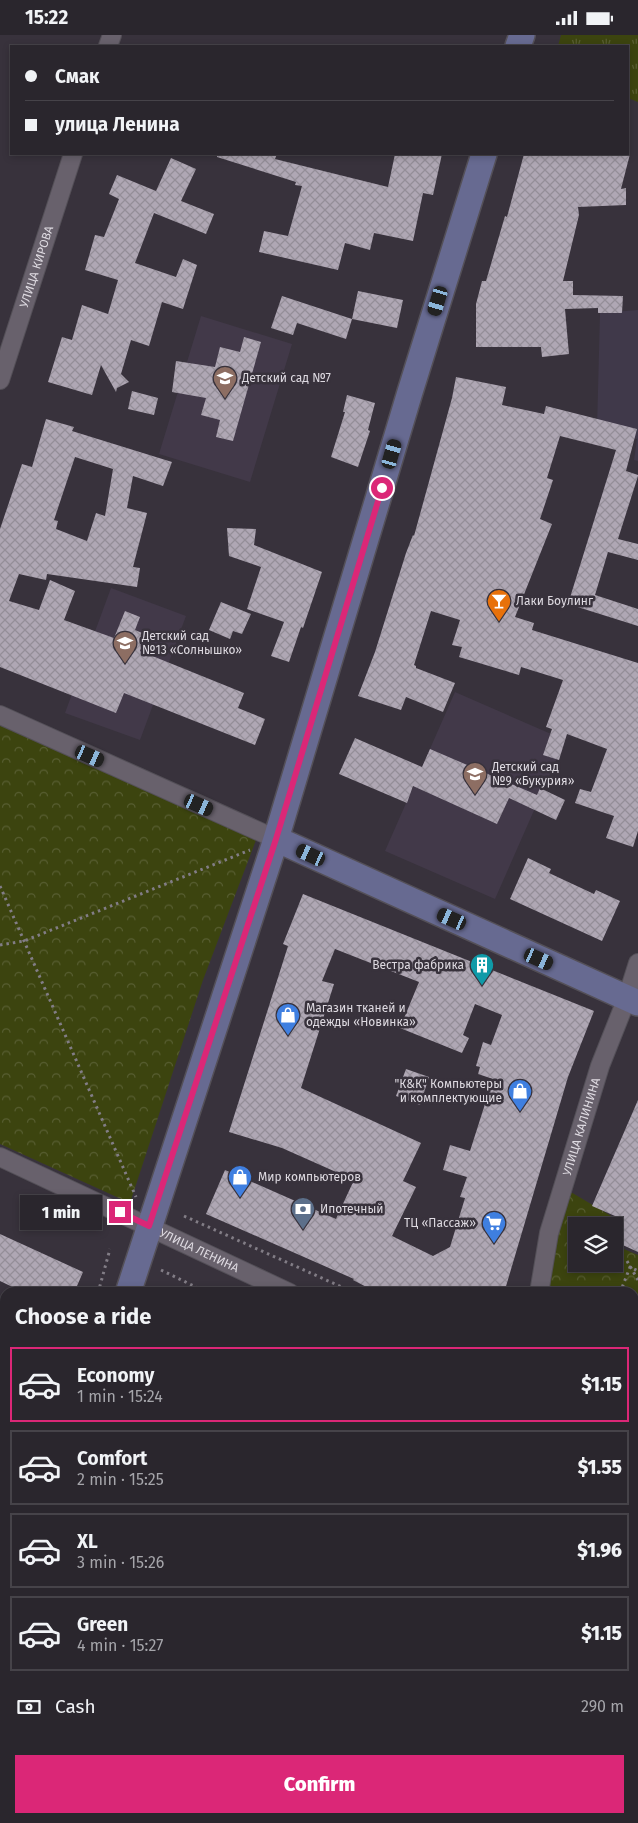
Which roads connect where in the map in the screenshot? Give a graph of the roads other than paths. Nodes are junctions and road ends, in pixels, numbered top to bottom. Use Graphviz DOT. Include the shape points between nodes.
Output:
graph roads {
  1 [pos="73,155"];
  2 [pos="484,155"];
  3 [pos="0,380"];
  4 [pos="0,715"];
  5 [pos="276,839"];
  6 [pos="638,963"];
  7 [pos="632,1001"];
  8 [pos="0,1157"];
  9 [pos="149,1226"];
  10 [pos="130,1287"];
  11 [pos="277,1287"];
  12 [pos="539,1287"];
  1 -- 3 [label="street, УЛИЦА КИРОВА"];
  2 -- 5 [label="main road"];
  4 -- 5 [label="street"];
  5 -- 7 [label="main road"];
  5 -- 9 [label="main road"];
  6 -- 7 [label="street, УЛИЦА КАЛИНИНА"];
  7 -- 12 [label="street, УЛИЦА КАЛИНИНА" via="600,1066 549,1233"];
  8 -- 9 [label="street, УЛИЦА ЛЕНИНА"];
  9 -- 10 [label="main road"];
  9 -- 11 [label="street, УЛИЦА ЛЕНИНА"];
}
